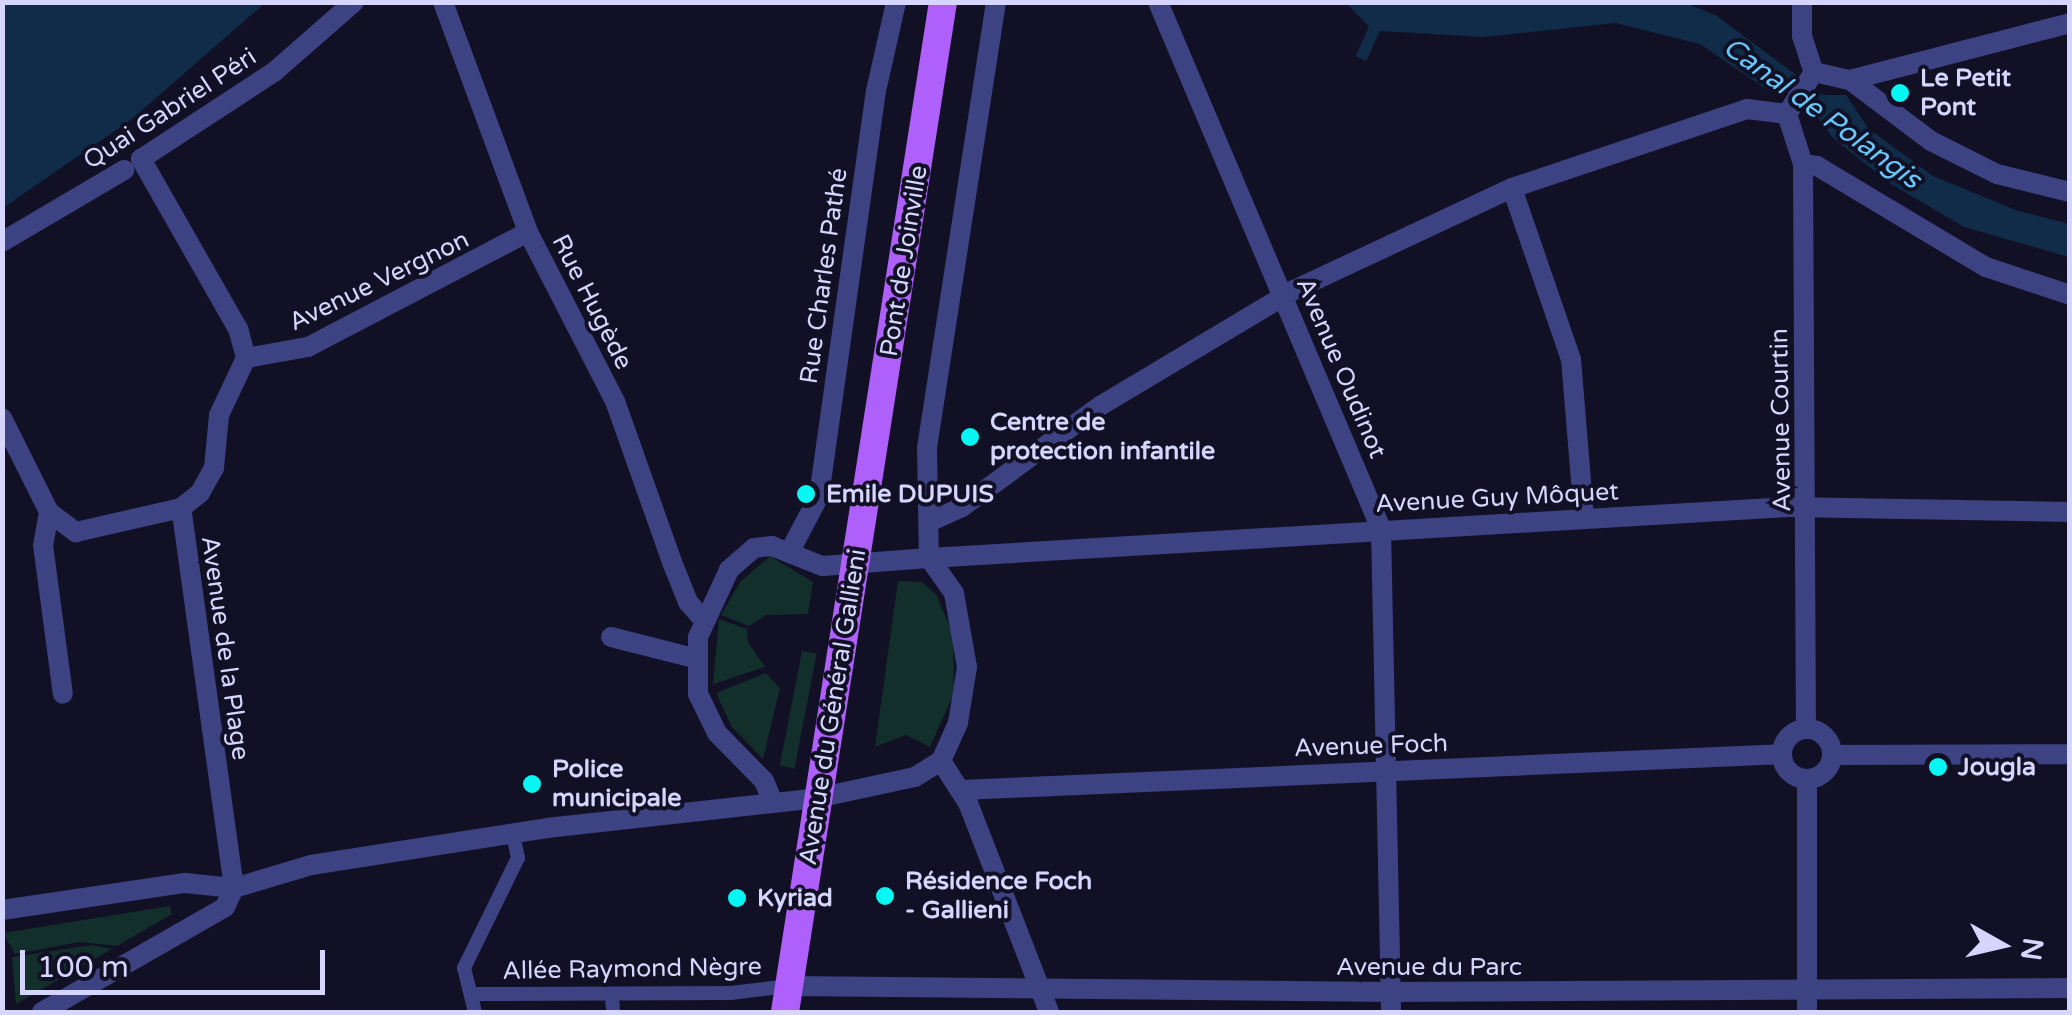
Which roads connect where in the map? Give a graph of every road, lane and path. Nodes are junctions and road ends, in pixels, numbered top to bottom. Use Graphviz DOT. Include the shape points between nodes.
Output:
graph roads {
  1 [pos="354,2"];
  2 [pos="443,2"];
  3 [pos="896,2"];
  4 [pos="943,2"];
  5 [pos="996,2"];
  6 [pos="1158,2"];
  7 [pos="1802,2"];
  8 [pos="2070,23"];
  9 [pos="1814,72"];
  10 [pos="1850,80"];
  11 [pos="1787,114"];
  12 [pos="1803,164"];
  13 [pos="133,165"];
  14 [pos="1512,188"];
  15 [pos="2070,192"];
  16 [pos="528,232"];
  17 [pos="2,242"];
  18 [pos="2070,295"];
  19 [pos="1282,296"];
  20 [pos="246,358"];
  21 [pos="2,418"];
  22 [pos="1807,507"];
  23 [pos="180,508"];
  24 [pos="49,512"];
  25 [pos="2070,512"];
  26 [pos="1584,517"];
  27 [pos="864,520"];
  28 [pos="931,521"];
  29 [pos="1380,529"];
  30 [pos="790,551"];
  31 [pos="929,558"];
  32 [pos="856,560"];
  33 [pos="703,619"];
  34 [pos="611,637"];
  35 [pos="694,658"];
  36 [pos="63,694"];
  37 [pos="1806,729"];
  38 [pos="1782,754"];
  39 [pos="2070,754"];
  40 [pos="1832,756"];
  41 [pos="941,761"];
  42 [pos="1388,769"];
  43 [pos="1807,779"];
  44 [pos="962,790"];
  45 [pos="817,798"];
  46 [pos="772,800"];
  47 [pos="513,834"];
  48 [pos="234,888"];
  49 [pos="2,910"];
  50 [pos="2070,988"];
  51 [pos="1042,989"];
  52 [pos="1808,990"];
  53 [pos="475,994"];
  54 [pos="612,996"];
  55 [pos="787,999"];
  56 [pos="1391,1002"];
  57 [pos="42,1012"];
  58 [pos="475,1012"];
  59 [pos="613,1012"];
  60 [pos="1050,1012"];
  61 [pos="1807,1012"];
  1 -- 13 [label="street, Quai Gabriel Péri" via="274,72"];
  2 -- 16 [label="street, Rue Hugède"];
  3 -- 30 [label="street, Rue Charles Pathé" via="864,169 819,496"];
  4 -- 27 [label="main road, Pont de Joinville"];
  5 -- 28 [label="street" via="927,448"];
  6 -- 19 [label="street, Avenue Oudinot"];
  7 -- 9 [label="street" via="1802,36"];
  8 -- 10 [label="street"];
  9 -- 10 [label="street"];
  9 -- 11 [label="street"];
  10 -- 15 [label="street" via="1930,142 1997,174"];
  11 -- 12 [label="street, Avenue Courtin"];
  11 -- 14 [label="street" via="1746,109"];
  12 -- 18 [label="street" via="1817,166 1986,267"];
  12 -- 22 [label="street, Avenue Courtin"];
  13 -- 17 [label="street, Quai Gabriel Péri"];
  13 -- 20 [label="street" via="238,329"];
  14 -- 19 [label="street"];
  14 -- 26 [label="street" via="1571,359"];
  16 -- 20 [label="street, Avenue Vergnon" via="308,347"];
  16 -- 33 [label="street, Rue Hugède" via="615,401 688,602"];
  19 -- 28 [label="street" via="1100,406 962,506"];
  19 -- 29 [label="street, Avenue Oudinot"];
  20 -- 23 [label="street, Avenue de la Plage" via="219,415 214,468 200,493"];
  21 -- 24 [label="street"];
  22 -- 25 [label="street, Avenue Guy Môquet"];
  22 -- 26 [label="street, Avenue Guy Môquet"];
  22 -- 37 [label="street, Avenue Courtin"];
  23 -- 24 [label="street" via="76,532"];
  23 -- 48 [label="street, Avenue de la Plage"];
  24 -- 36 [label="street" via="43,545"];
  26 -- 29 [label="street, Avenue Guy Môquet"];
  27 -- 32 [label="main road, Avenue du Général Gallieni"];
  28 -- 31 [label="street"];
  29 -- 31 [label="street, Avenue Guy Môquet"];
  29 -- 42 [label="street, Avenue Oudinot"];
  30 -- 32 [label="street, Avenue Guy Môquet" via="822,566"];
  30 -- 33 [label="street" via="754,548 729,570"];
  31 -- 32 [label="street, Avenue Guy Môquet"];
  31 -- 41 [label="street" via="954,593 967,668 958,723"];
  32 -- 45 [label="main road, Avenue du Général Gallieni"];
  33 -- 35 [label="street"];
  34 -- 35 [label="street"];
  35 -- 46 [label="street" via="708,718 764,780"];
  37 -- 38 [label="street" via="1786,742"];
  37 -- 40 [label="street" via="1828,740"];
  38 -- 42 [label="street, Avenue Foch"];
  38 -- 43 [label="street" via="1795,776"];
  39 -- 40 [label="street"];
  40 -- 43 [label="street" via="1821,775"];
  41 -- 44 [label="street"];
  41 -- 45 [label="street" via="898,782"];
  42 -- 44 [label="street, Avenue Foch"];
  42 -- 56 [label="street, Avenue Oudinot"];
  43 -- 52 [label="street"];
  44 -- 51 [label="street"];
  45 -- 46 [label="street"];
  45 -- 55 [label="main road, Avenue du Général Gallieni"];
  46 -- 47 [label="street"];
  47 -- 48 [label="street" via="311,865"];
  47 -- 53 [label="street" via="518,858 464,968"];
  48 -- 49 [label="street" via="185,883"];
  48 -- 57 [label="street" via="226,908"];
  50 -- 52 [label="street, Avenue du Parc"];
  51 -- 55 [label="street, Avenue du Parc"];
  51 -- 56 [label="street, Avenue du Parc"];
  51 -- 60 [label="street"];
  52 -- 56 [label="street, Avenue du Parc"];
  52 -- 61 [label="street"];
  53 -- 54 [label="street, Allée Raymond Nègre"];
  53 -- 58 [label="street"];
  54 -- 55 [label="street, Allée Raymond Nègre"];
  54 -- 59 [label="street"];
}
